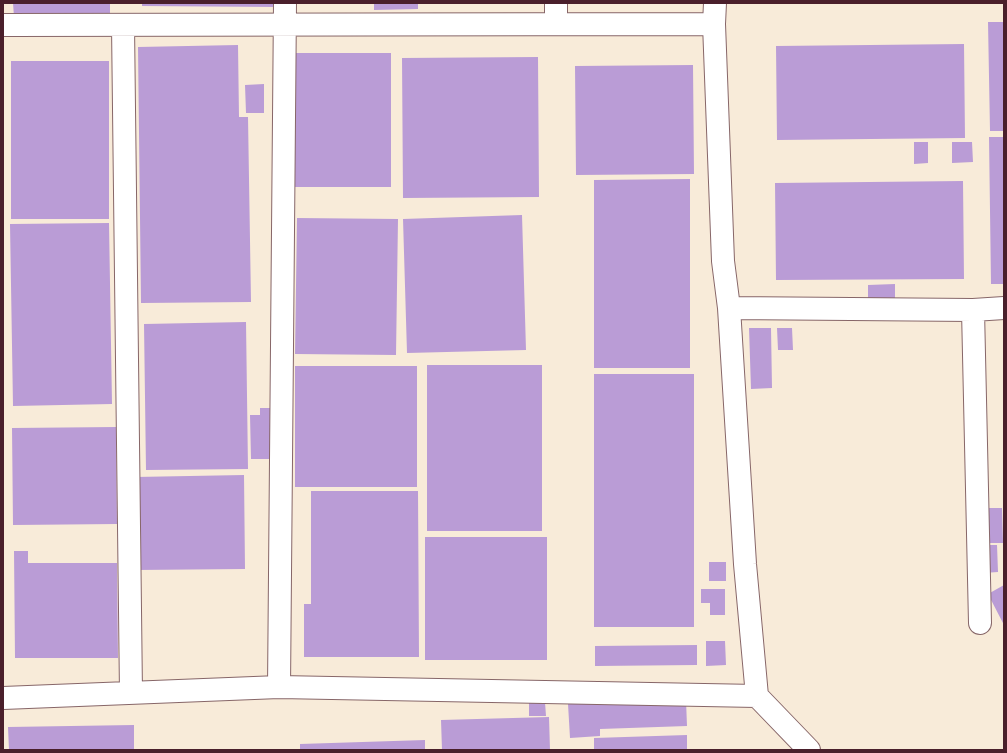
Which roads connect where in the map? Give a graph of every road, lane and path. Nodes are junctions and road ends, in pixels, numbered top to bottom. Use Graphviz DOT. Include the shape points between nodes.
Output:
graph roads {
  1 [pos="556,13"];
  2 [pos="715,13"];
  3 [pos="286,14"];
  4 [pos="3,25"];
  5 [pos="123,25"];
  6 [pos="729,308"];
  7 [pos="1004,308"];
  8 [pos="972,310"];
  9 [pos="980,623"];
  10 [pos="279,687"];
  11 [pos="131,693"];
  12 [pos="757,696"];
  13 [pos="3,698"];
  14 [pos="809,750"];
  1 -- 2 [label="lane"];
  1 -- 3 [label="lane"];
  2 -- 6 [label="lane" via="723,261"];
  3 -- 5 [label="lane"];
  3 -- 10 [label="lane"];
  4 -- 5 [label="lane"];
  5 -- 11 [label="lane"];
  6 -- 8 [label="lane"];
  6 -- 12 [label="lane" via="745,564"];
  7 -- 8 [label="lane"];
  8 -- 9 [label="lane"];
  10 -- 11 [label="lane"];
  10 -- 12 [label="lane"];
  11 -- 13 [label="lane"];
  12 -- 14 [label="lane"];
}
